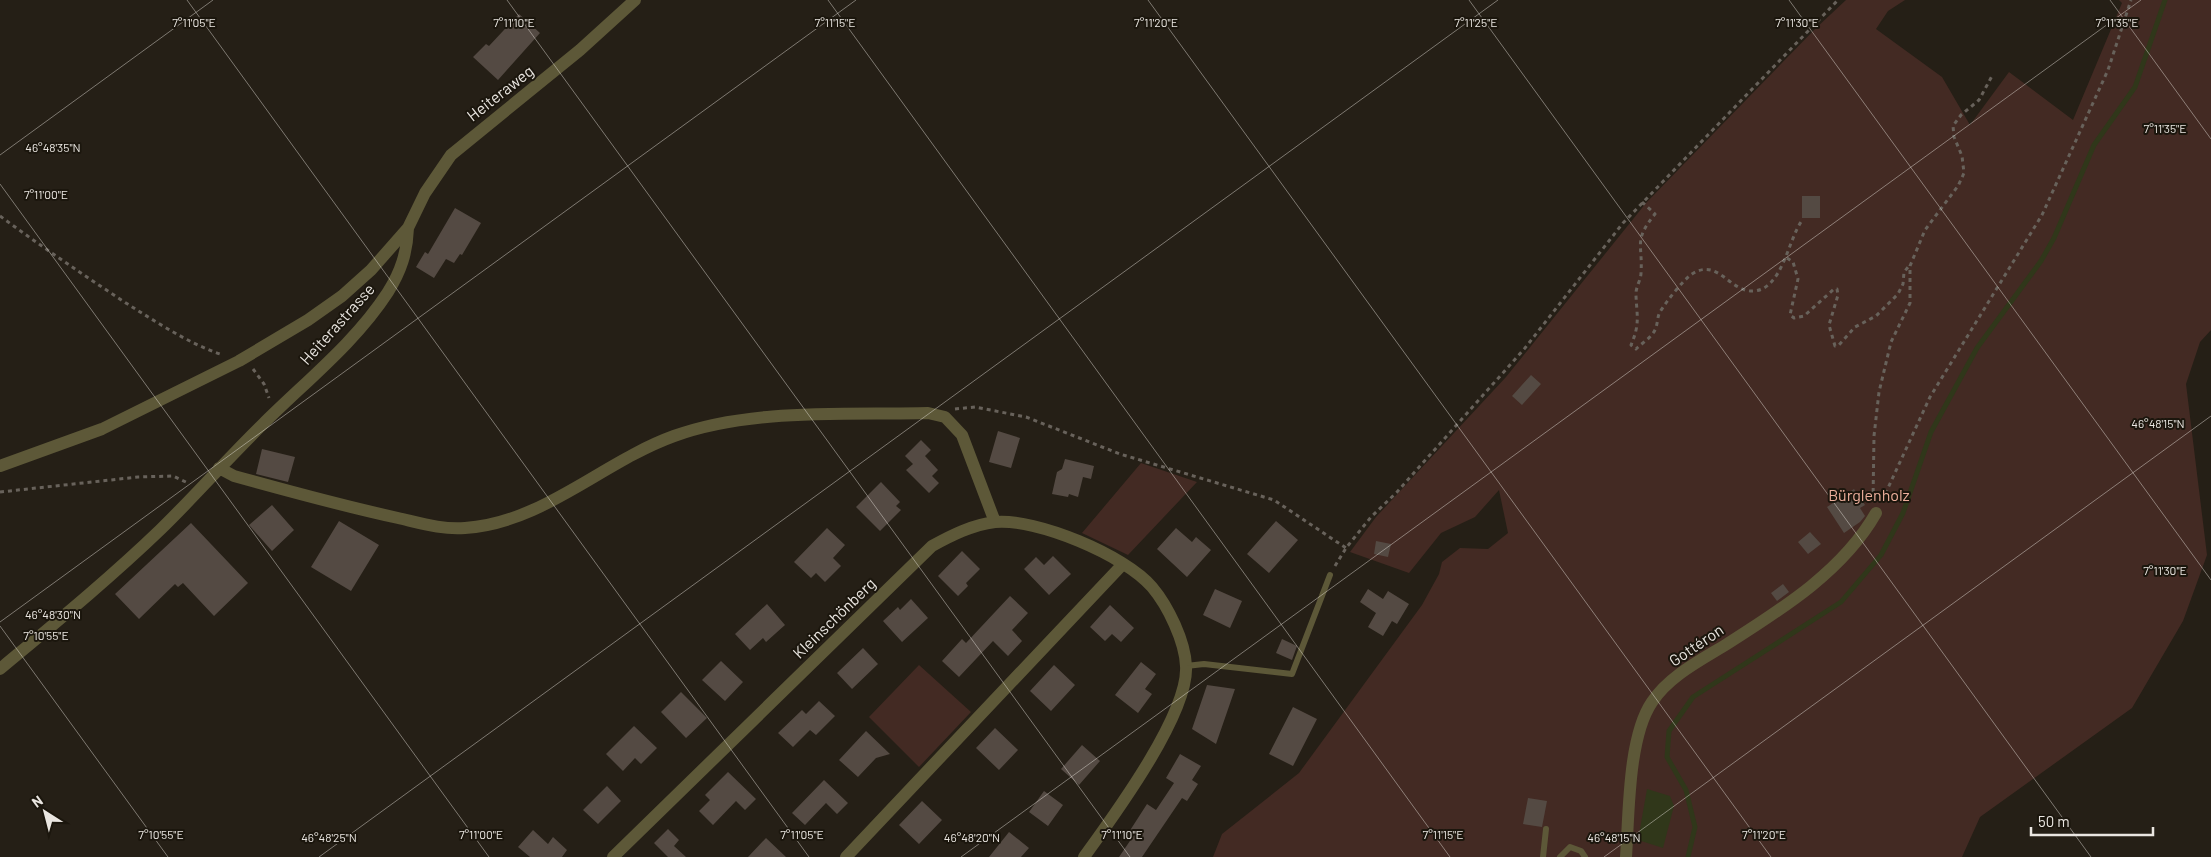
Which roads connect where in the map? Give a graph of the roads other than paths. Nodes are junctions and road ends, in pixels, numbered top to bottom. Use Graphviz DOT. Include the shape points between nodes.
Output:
graph roads {
  1 [pos="635,0"];
  2 [pos="408,228"];
  3 [pos="0,466"];
  4 [pos="218,468"];
  5 [pos="1876,513"];
  6 [pos="995,522"];
  7 [pos="1123,564"];
  8 [pos="1330,575"];
  9 [pos="1186,666"];
  10 [pos="0,669"];
  11 [pos="1546,829"];
  12 [pos="613,857"];
  13 [pos="846,857"];
  14 [pos="1084,857"];
  15 [pos="1543,857"];
  16 [pos="1560,857"];
  17 [pos="1584,857"];
  18 [pos="1626,857"];
  1 -- 2 [label="street, Heiteraweg" via="580,50 451,155 425,193"];
  2 -- 3 [label="street, Heiterastrasse" via="371,270 342,296 239,361 102,428"];
  2 -- 4 [label="street, Heiterastrasse" via="404,261 383,299 346,342"];
  4 -- 6 [label="street" via="234,476 368,511 462,529 518,517 642,450 707,426 748,419 814,415 928,413 945,417 962,435"];
  4 -- 10 [label="street, Heiterastrasse" via="134,554"];
  5 -- 18 [label="street, Gottéron" via="1849,551 1828,573 1747,632 1676,677 1652,702 1637,744"];
  6 -- 7 [label="street, Kleinschönberg" via="1030,524 1077,540"];
  6 -- 12 [label="street, Kleinschönberg" via="957,532 932,546"];
  7 -- 9 [label="street, Kleinschönberg" via="1151,586 1172,618"];
  7 -- 13 [label="street"];
  8 -- 9 [label="lane" via="1292,674 1204,664"];
  9 -- 14 [label="street, Kleinschönberg" via="1180,702 1140,778"];
  11 -- 15 [label="lane"];
  16 -- 17 [label="lane" via="1570,847 1581,851"];
}
